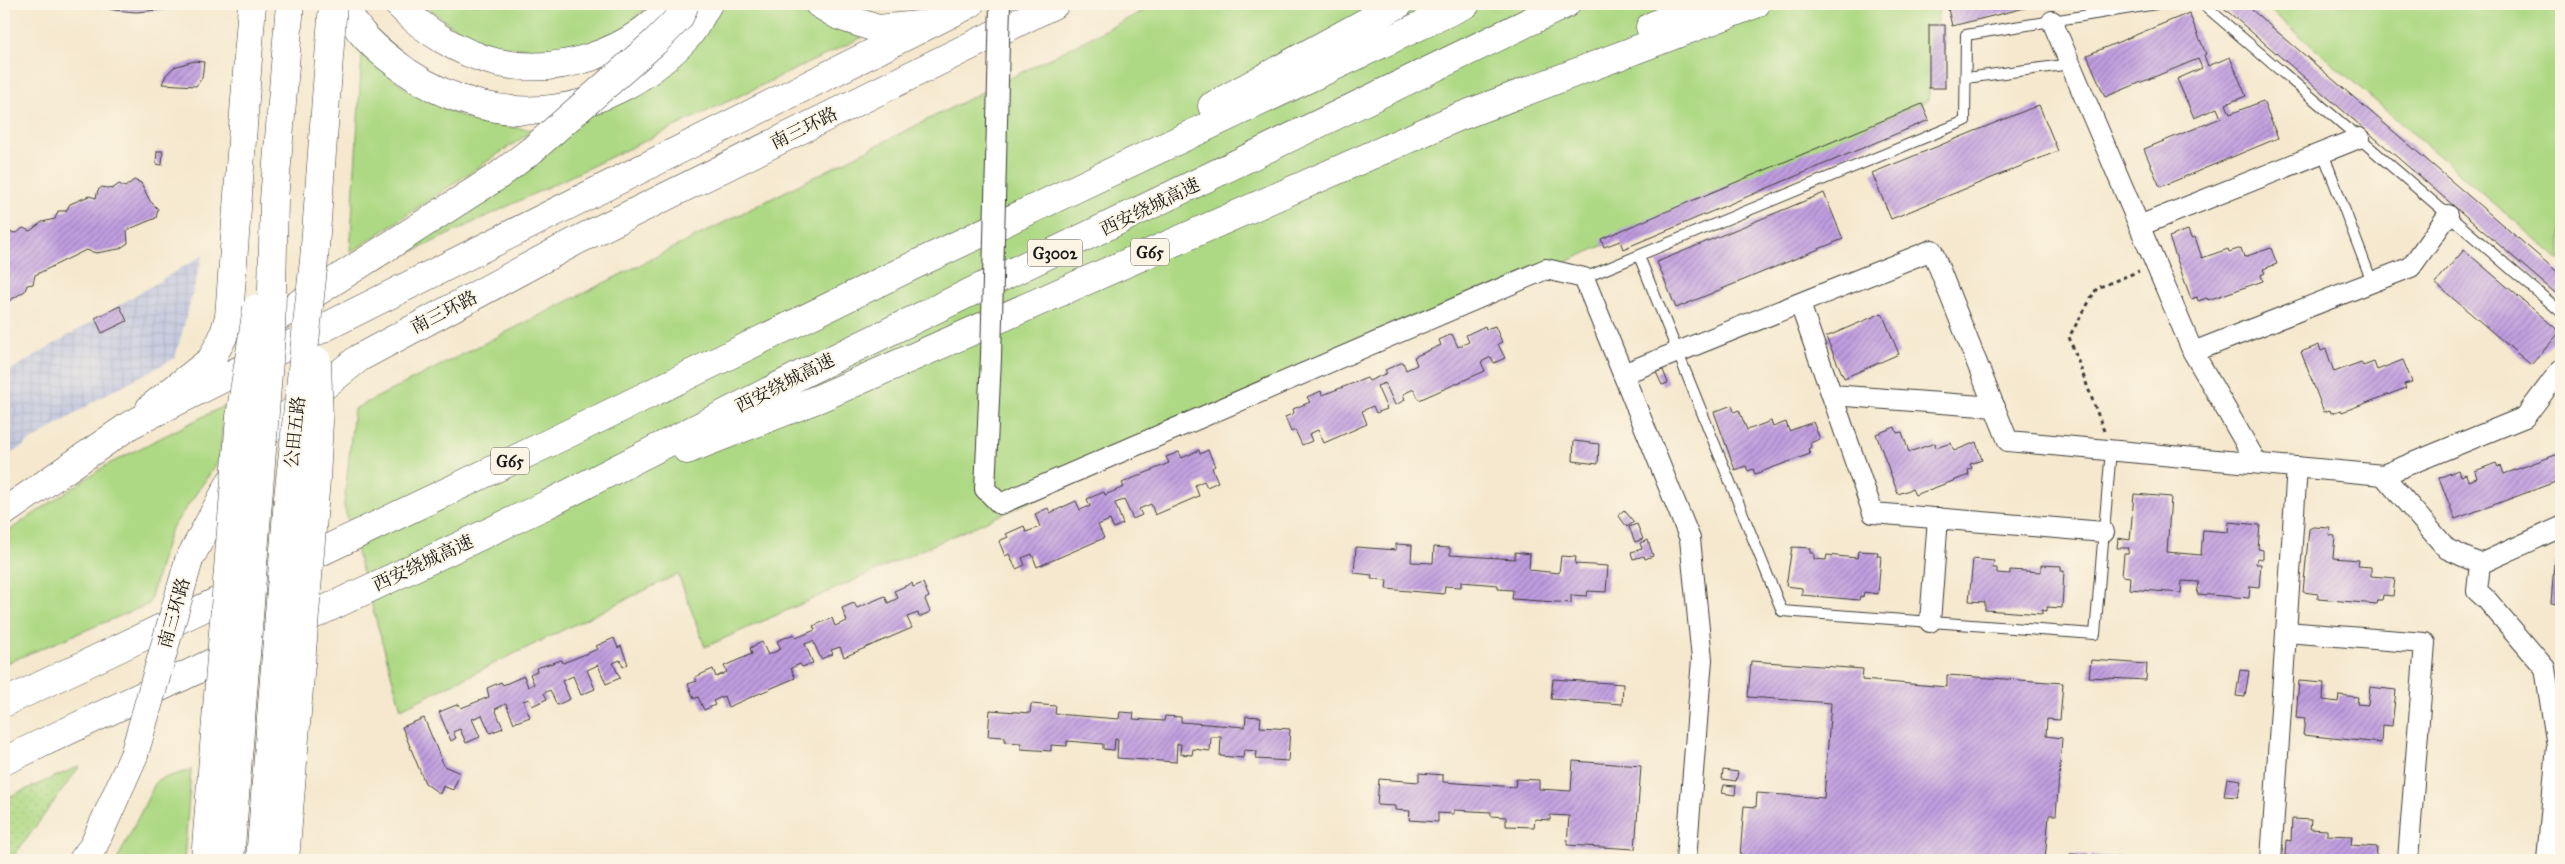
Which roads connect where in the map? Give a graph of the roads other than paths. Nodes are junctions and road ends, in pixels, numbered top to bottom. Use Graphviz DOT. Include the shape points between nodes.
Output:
graph roads {
  1 [pos="252,4"];
  2 [pos="290,4"];
  3 [pos="332,4"];
  4 [pos="343,4"];
  5 [pos="398,4"];
  6 [pos="671,4"];
  7 [pos="685,4"];
  8 [pos="708,4"];
  9 [pos="970,4"];
  10 [pos="1000,4"];
  11 [pos="1055,4"];
  12 [pos="1398,4"];
  13 [pos="1466,4"];
  14 [pos="1566,4"];
  15 [pos="1699,4"];
  16 [pos="1756,4"];
  17 [pos="2156,4"];
  18 [pos="2203,4"];
  19 [pos="829,8"];
  20 [pos="2052,21"];
  21 [pos="931,24"];
  22 [pos="2071,64"];
  23 [pos="1966,78"];
  24 [pos="1456,118"];
  25 [pos="2359,138"];
  26 [pos="2323,153"];
  27 [pos="274,200"];
  28 [pos="2448,215"];
  29 [pos="1015,218"];
  30 [pos="2139,226"];
  31 [pos="1639,256"];
  32 [pos="314,260"];
  33 [pos="1584,278"];
  34 [pos="2372,282"];
  35 [pos="1800,304"];
  36 [pos="2561,312"];
  37 [pos="2193,352"];
  38 [pos="1676,353"];
  39 [pos="211,360"];
  40 [pos="2561,369"];
  41 [pos="1623,374"];
  42 [pos="1832,395"];
  43 [pos="1995,407"];
  44 [pos="130,425"];
  45 [pos="2111,450"];
  46 [pos="2257,463"];
  47 [pos="2297,467"];
  48 [pos="2383,475"];
  49 [pos="546,505"];
  50 [pos="4,512"];
  51 [pos="1938,518"];
  52 [pos="2561,527"];
  53 [pos="2104,532"];
  54 [pos="2480,564"];
  55 [pos="1930,622"];
  56 [pos="2286,632"];
  57 [pos="2553,669"];
  58 [pos="4,702"];
  59 [pos="4,761"];
  60 [pos="83,860"];
  61 [pos="205,860"];
  62 [pos="230,860"];
  63 [pos="260,860"];
  64 [pos="285,860"];
  65 [pos="1686,860"];
  66 [pos="2271,860"];
  67 [pos="2408,860"];
  68 [pos="2547,860"];
  1 -- 39 [label="main road" via="228,317 223,337"];
  2 -- 27 [label="main road, 公田五路, bridge"];
  3 -- 32 [label="main road, 公田五路, bridge"];
  4 -- 8 [label="main road" via="361,33 420,81 457,99 476,104 547,111 591,101 630,84 689,35"];
  5 -- 6 [label="main road" via="414,20 459,48 495,62 527,66 570,63 601,54 640,33 658,20"];
  7 -- 39 [label="main road, bridge" via="678,18 655,42 532,150 461,200"];
  9 -- 21 [label="main road, 南三环路"];
  10 -- 33 [label="street, bridge" via="985,489 1000,504 1546,269"];
  11 -- 60 [label="main road, 南三环路, bridge" via="578,240 359,358 264,434 231,482 189,560 134,755 94,845"];
  12 -- 29 [label="main road"];
  13 -- 29 [label="main road, G65"];
  14 -- 49 [label="main road, 西安绕城高速 / G3002" via="810,370"];
  15 -- 24 [label="main road"];
  16 -- 24 [label="main road, G65"];
  17 -- 20 [label="lane"];
  18 -- 25 [label="lane"];
  19 -- 21 [label="main road" via="878,29"];
  20 -- 22 [label="street"];
  20 -- 23 [label="lane" via="1966,35"];
  21 -- 44 [label="main road, 南三环路"];
  22 -- 23 [label="lane"];
  22 -- 30 [label="street"];
  23 -- 31 [label="lane" via="1965,121"];
  24 -- 49 [label="main road, G65" via="820,398"];
  25 -- 26 [label="street"];
  25 -- 28 [label="lane"];
  26 -- 30 [label="street"];
  26 -- 34 [label="lane"];
  27 -- 61 [label="main road, bridge" via="240,417"];
  27 -- 62 [label="main road, 公田五路, bridge" via="271,335"];
  28 -- 34 [label="street" via="2411,267"];
  28 -- 36 [label="lane"];
  29 -- 58 [label="main road, G65"];
  30 -- 37 [label="street"];
  31 -- 33 [label="lane"];
  31 -- 38 [label="lane"];
  32 -- 63 [label="main road, 公田五路, bridge" via="288,498"];
  32 -- 64 [label="main road, bridge" via="319,421"];
  33 -- 41 [label="street"];
  34 -- 37 [label="street"];
  35 -- 38 [label="street"];
  35 -- 42 [label="street"];
  35 -- 43 [label="street" via="1932,250"];
  37 -- 46 [label="street"];
  38 -- 41 [label="street"];
  38 -- 55 [label="lane" via="1782,611"];
  39 -- 44 [label="main road"];
  40 -- 48 [label="street" via="2525,417"];
  41 -- 65 [label="street" via="1690,539 1702,659"];
  42 -- 43 [label="street"];
  42 -- 51 [label="street" via="1873,513"];
  43 -- 45 [label="street" via="2008,441"];
  44 -- 50 [label="main road, 南三环路"];
  45 -- 46 [label="street"];
  45 -- 53 [label="lane"];
  46 -- 47 [label="street"];
  47 -- 48 [label="street"];
  47 -- 56 [label="street"];
  48 -- 54 [label="street" via="2447,550"];
  49 -- 59 [label="main road, 西安绕城高速 / G65"];
  51 -- 53 [label="street"];
  51 -- 55 [label="street"];
  52 -- 54 [label="street"];
  53 -- 55 [label="lane" via="2095,634"];
  54 -- 57 [label="street" via="2477,591"];
  56 -- 66 [label="street"];
  56 -- 67 [label="street" via="2425,643"];
  57 -- 68 [label="street" via="2557,746"];
}
